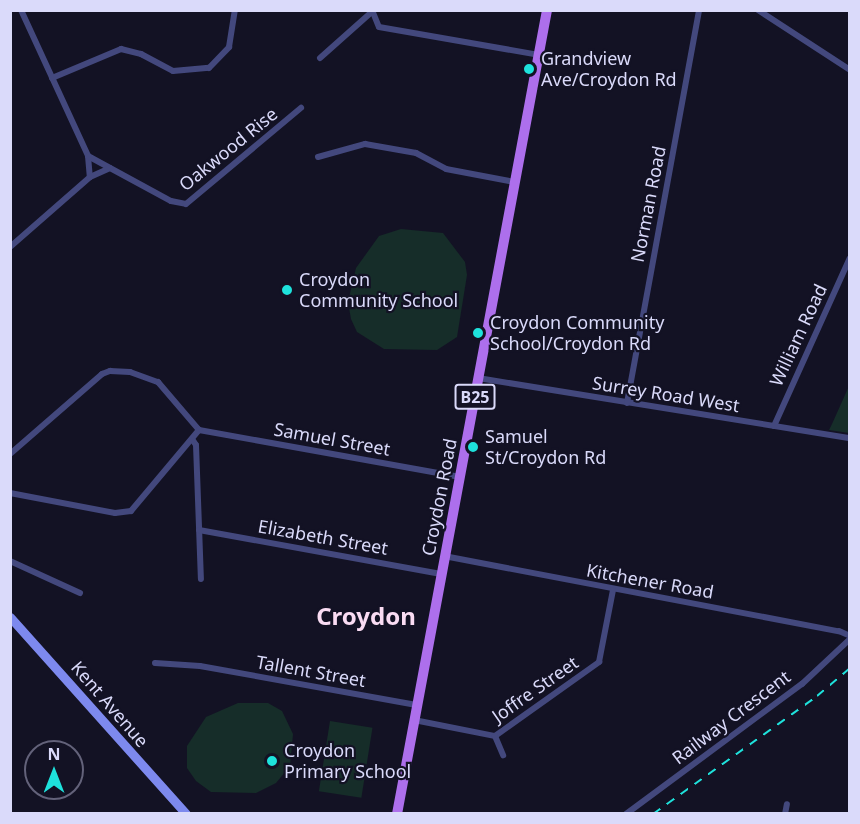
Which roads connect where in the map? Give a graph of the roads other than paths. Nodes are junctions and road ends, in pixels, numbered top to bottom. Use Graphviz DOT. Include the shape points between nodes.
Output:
graph roads {
  1 [pos="21,10"];
  2 [pos="235,10"];
  3 [pos="547,10"];
  4 [pos="699,10"];
  5 [pos="758,10"];
  6 [pos="373,11"];
  7 [pos="539,55"];
  8 [pos="320,58"];
  9 [pos="849,70"];
  10 [pos="52,78"];
  11 [pos="301,108"];
  12 [pos="88,156"];
  13 [pos="318,156"];
  14 [pos="110,168"];
  15 [pos="90,177"];
  16 [pos="515,182"];
  17 [pos="10,247"];
  18 [pos="849,258"];
  19 [pos="478,378"];
  20 [pos="627,403"];
  21 [pos="774,426"];
  22 [pos="199,429"];
  23 [pos="849,438"];
  24 [pos="192,439"];
  25 [pos="10,454"];
  26 [pos="459,477"];
  27 [pos="10,493"];
  28 [pos="199,530"];
  29 [pos="444,556"];
  30 [pos="10,561"];
  31 [pos="441,574"];
  32 [pos="201,579"];
  33 [pos="613,590"];
  34 [pos="80,593"];
  35 [pos="10,617"];
  36 [pos="849,638"];
  37 [pos="155,663"];
  38 [pos="417,705"];
  39 [pos="414,720"];
  40 [pos="495,736"];
  41 [pos="503,755"];
  42 [pos="786,804"];
  43 [pos="186,813"];
  44 [pos="397,813"];
  45 [pos="626,813"];
  46 [pos="785,813"];
  1 -- 10 [label="street"];
  2 -- 10 [label="street" via="229,47 209,68 173,71 141,54 121,49"];
  3 -- 7 [label="main road, Croydon Road / B25"];
  4 -- 20 [label="street, Norman Road"];
  5 -- 9 [label="street"];
  6 -- 7 [label="street" via="379,27"];
  6 -- 8 [label="street"];
  7 -- 16 [label="main road, Croydon Road / B25"];
  10 -- 12 [label="street"];
  11 -- 14 [label="street, Oakwood Rise" via="186,204 171,201"];
  12 -- 14 [label="street"];
  12 -- 15 [label="street"];
  13 -- 16 [label="street" via="365,144 416,153 446,169"];
  14 -- 15 [label="street"];
  15 -- 17 [label="street"];
  16 -- 19 [label="main road, Croydon Road / B25"];
  18 -- 21 [label="street, William Road"];
  19 -- 20 [label="street, Surrey Road West"];
  19 -- 26 [label="main road, Croydon Road / B25"];
  20 -- 21 [label="street, Surrey Road West"];
  21 -- 23 [label="street, Surrey Road West"];
  22 -- 24 [label="street"];
  22 -- 25 [label="street" via="158,382 130,372 110,371"];
  22 -- 26 [label="street, Samuel Street"];
  24 -- 27 [label="street" via="137,506 124,513"];
  24 -- 28 [label="street" via="196,445"];
  26 -- 29 [label="main road, Croydon Road / B25"];
  28 -- 31 [label="street, Elizabeth Street"];
  28 -- 32 [label="street"];
  29 -- 31 [label="main road, Croydon Road / B25"];
  29 -- 33 [label="street, Kitchener Road"];
  30 -- 34 [label="street"];
  31 -- 38 [label="main road, Croydon Road / B25"];
  33 -- 36 [label="street, Kitchener Road" via="839,631"];
  33 -- 40 [label="street, Joffre Street" via="599,662"];
  35 -- 43 [label="main road, Kent Avenue"];
  36 -- 45 [label="street, Railway Crescent" via="802,684"];
  37 -- 38 [label="street, Tallent Street" via="200,666"];
  38 -- 39 [label="main road, Croydon Road / B25"];
  39 -- 40 [label="street, Joffre Street"];
  39 -- 44 [label="main road, Croydon Road / B25"];
  40 -- 41 [label="street"];
  42 -- 46 [label="street"];
}
